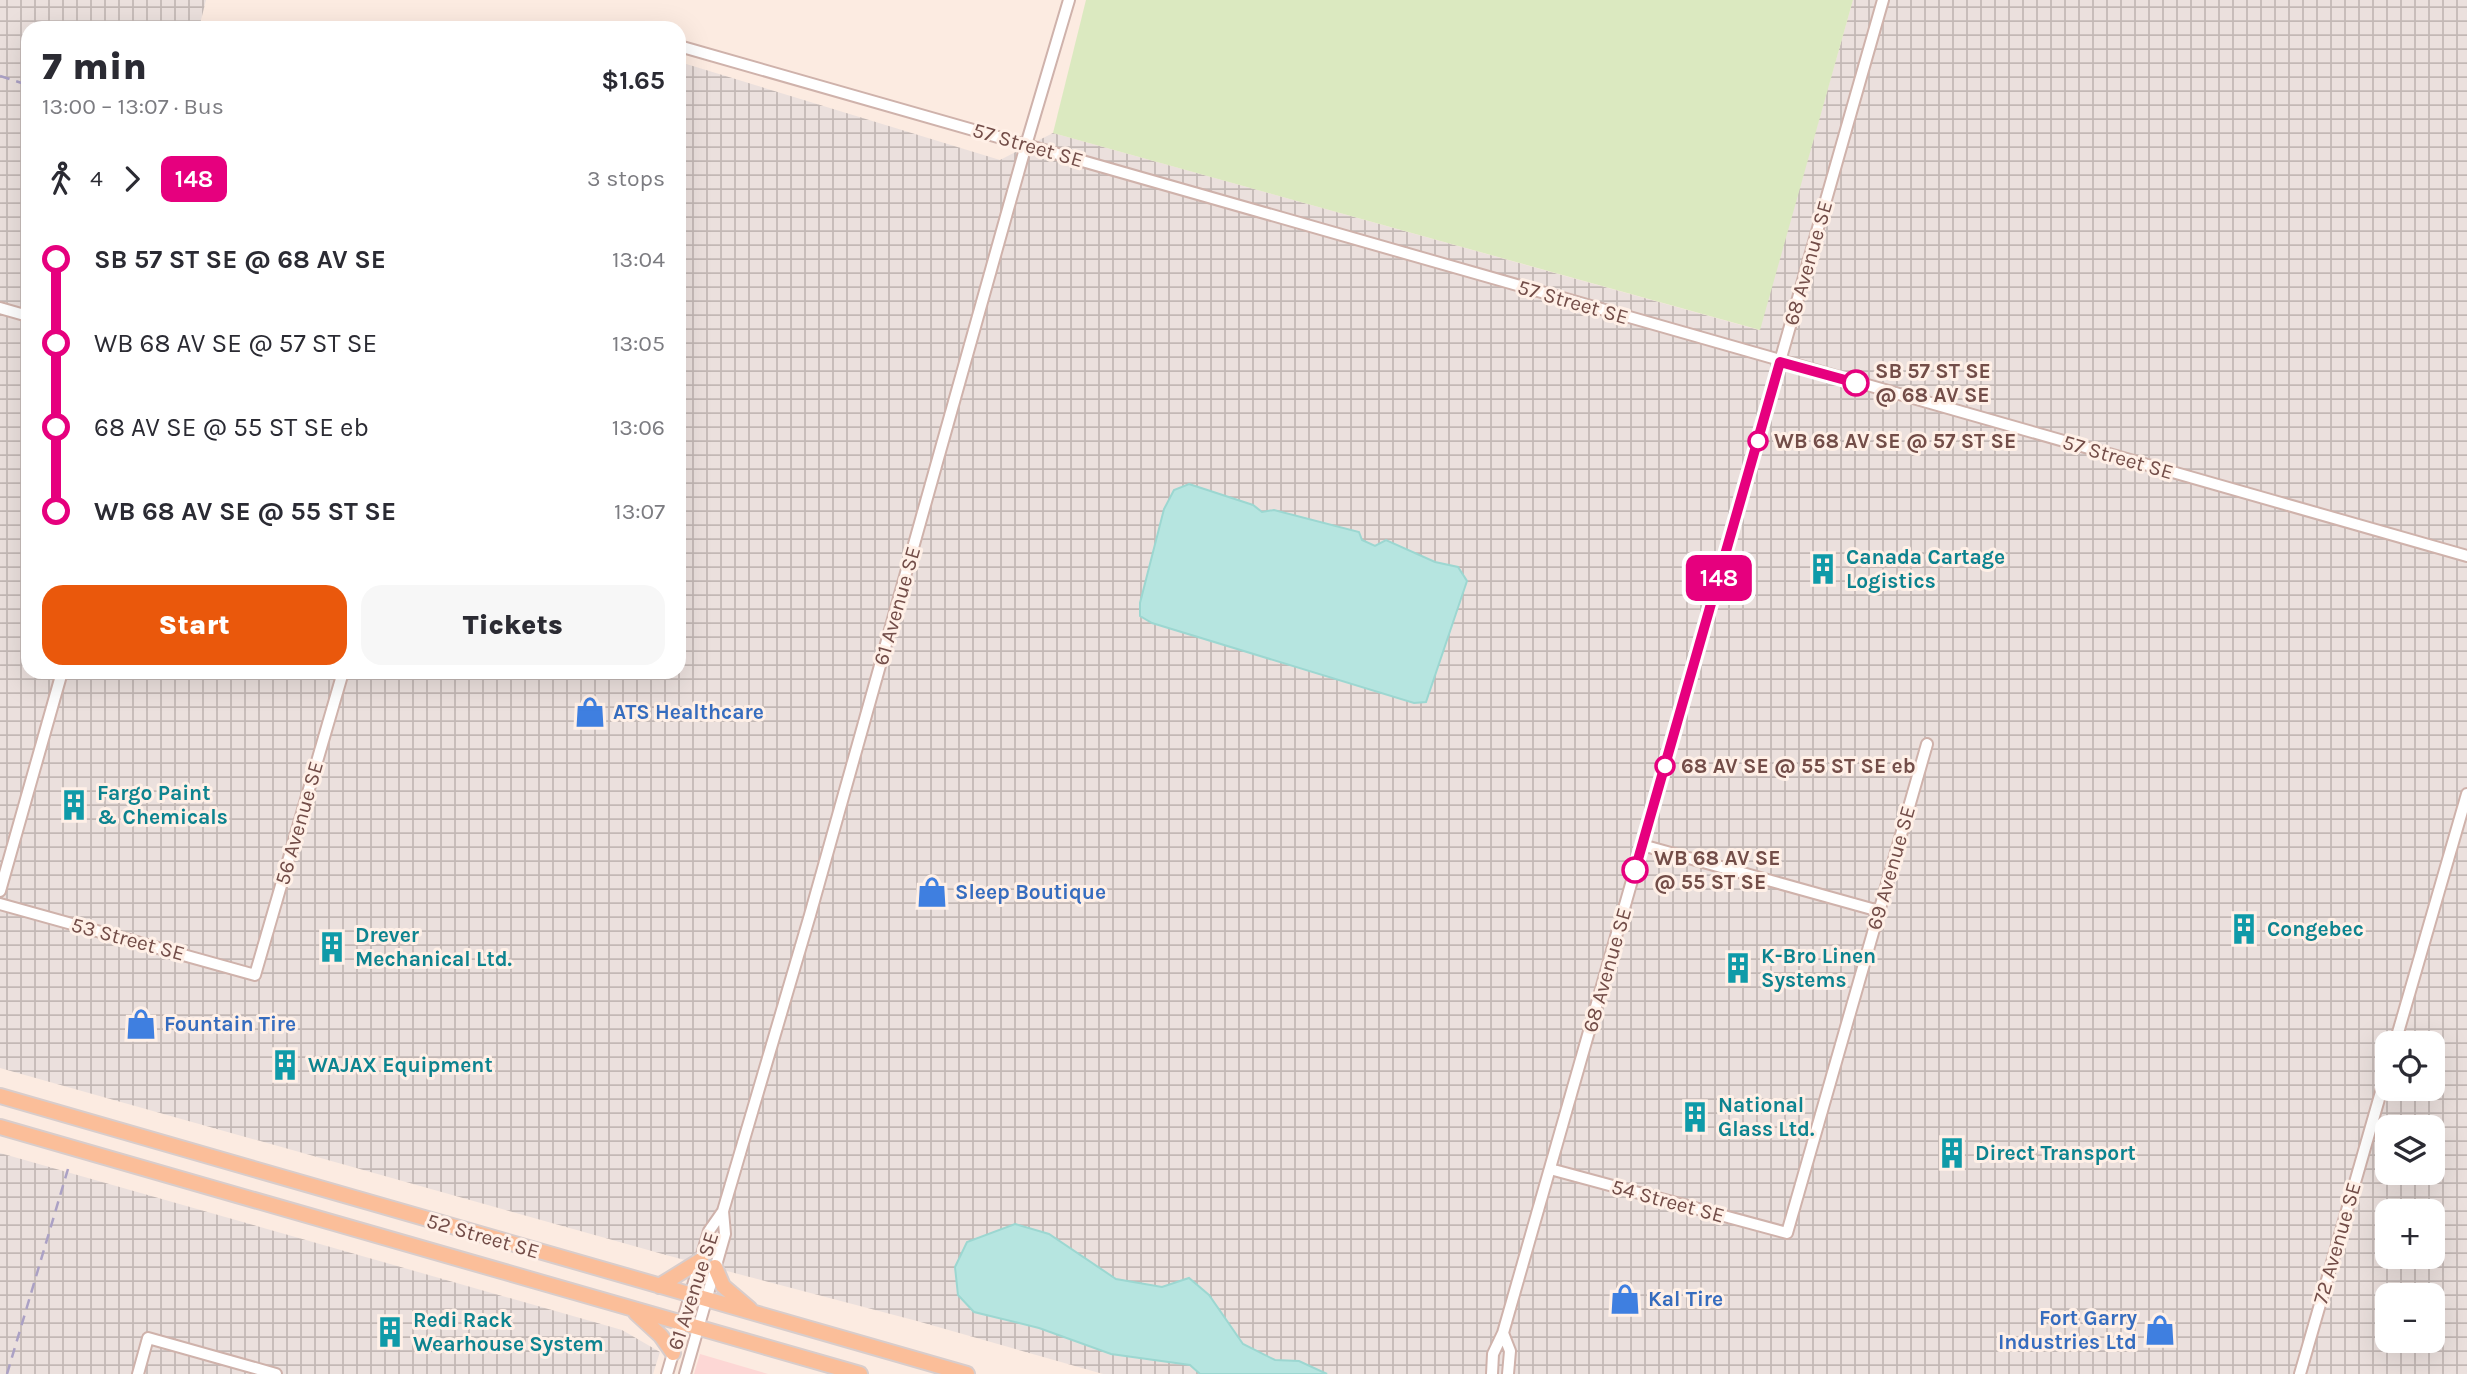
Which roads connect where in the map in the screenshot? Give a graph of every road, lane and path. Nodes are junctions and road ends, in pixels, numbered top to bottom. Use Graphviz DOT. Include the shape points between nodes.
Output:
graph roads {
  1 [pos="1069,0"];
  2 [pos="1884,0"];
  3 [pos="686,48"];
  4 [pos="1026,145"];
  5 [pos="0,308"];
  6 [pos="21,314"];
  7 [pos="1780,362"];
  8 [pos="2467,556"];
  9 [pos="60,679"];
  10 [pos="341,679"];
  11 [pos="1927,744"];
  12 [pos="2467,794"];
  13 [pos="1642,845"];
  14 [pos="0,891"];
  15 [pos="0,904"];
  16 [pos="1879,911"];
  17 [pos="255,975"];
  18 [pos="2398,1031"];
  19 [pos="0,1097"];
  20 [pos="2378,1101"];
  21 [pos="0,1127"];
  22 [pos="1550,1169"];
  23 [pos="723,1211"];
  24 [pos="1787,1233"];
  25 [pos="701,1260"];
  26 [pos="715,1267"];
  27 [pos="659,1286"];
  28 [pos="691,1295"];
  29 [pos="706,1299"];
  30 [pos="633,1310"];
  31 [pos="757,1314"];
  32 [pos="682,1323"];
  33 [pos="699,1327"];
  34 [pos="1503,1333"];
  35 [pos="673,1353"];
  36 [pos="138,1374"];
  37 [pos="276,1374"];
  38 [pos="667,1374"];
  39 [pos="685,1374"];
  40 [pos="860,1374"];
  41 [pos="967,1374"];
  42 [pos="1492,1374"];
  43 [pos="1508,1374"];
  44 [pos="2300,1374"];
  1 -- 4 [label="street, 61 Avenue SE"];
  2 -- 7 [label="street, 68 Avenue SE"];
  3 -- 4 [label="street, 57 Street SE"];
  4 -- 7 [label="street, 57 Street SE"];
  4 -- 23 [label="street, 61 Avenue SE"];
  5 -- 6 [label="street"];
  7 -- 8 [label="street, 57 Street SE"];
  7 -- 13 [label="street, 68 Avenue SE"];
  9 -- 14 [label="street"];
  10 -- 17 [label="street, 56 Avenue SE"];
  11 -- 16 [label="street, 69 Avenue SE"];
  12 -- 18 [label="street"];
  13 -- 16 [label="street"];
  13 -- 22 [label="street, 68 Avenue SE"];
  15 -- 17 [label="street, 53 Street SE"];
  16 -- 24 [label="street, 69 Avenue SE"];
  19 -- 27 [label="main road, 52 Street SE"];
  20 -- 44 [label="street, 72 Avenue SE"];
  21 -- 30 [label="main road, 52 Street SE"];
  22 -- 24 [label="street, 54 Street SE"];
  22 -- 34 [label="street, 68 Avenue SE"];
  23 -- 25 [label="street, 61 Avenue SE" via="709,1231"];
  23 -- 26 [label="street, 61 Avenue SE" via="725,1234"];
  25 -- 27 [label="main road"];
  25 -- 28 [label="street, 61 Avenue SE"];
  26 -- 29 [label="street, 61 Avenue SE"];
  26 -- 31 [label="main road" via="723,1286"];
  27 -- 28 [label="main road, 52 Street SE"];
  28 -- 29 [label="main road, 52 Street SE"];
  28 -- 32 [label="street, 61 Avenue SE"];
  29 -- 31 [label="main road, 52 Street SE"];
  29 -- 33 [label="street, 61 Avenue SE"];
  30 -- 32 [label="main road, 52 Street SE"];
  30 -- 35 [label="main road"];
  31 -- 41 [label="main road, 52 Street SE"];
  32 -- 33 [label="main road, 52 Street SE"];
  32 -- 35 [label="street, 61 Avenue SE"];
  33 -- 39 [label="street, 61 Avenue SE"];
  33 -- 40 [label="main road, 52 Street SE"];
  34 -- 42 [label="street, 68 Avenue SE" via="1493,1354"];
  34 -- 43 [label="street, 68 Avenue SE" via="1510,1351"];
  35 -- 38 [label="street, 61 Avenue SE"];
  36 -- 37 [label="street" via="148,1338"];
}
